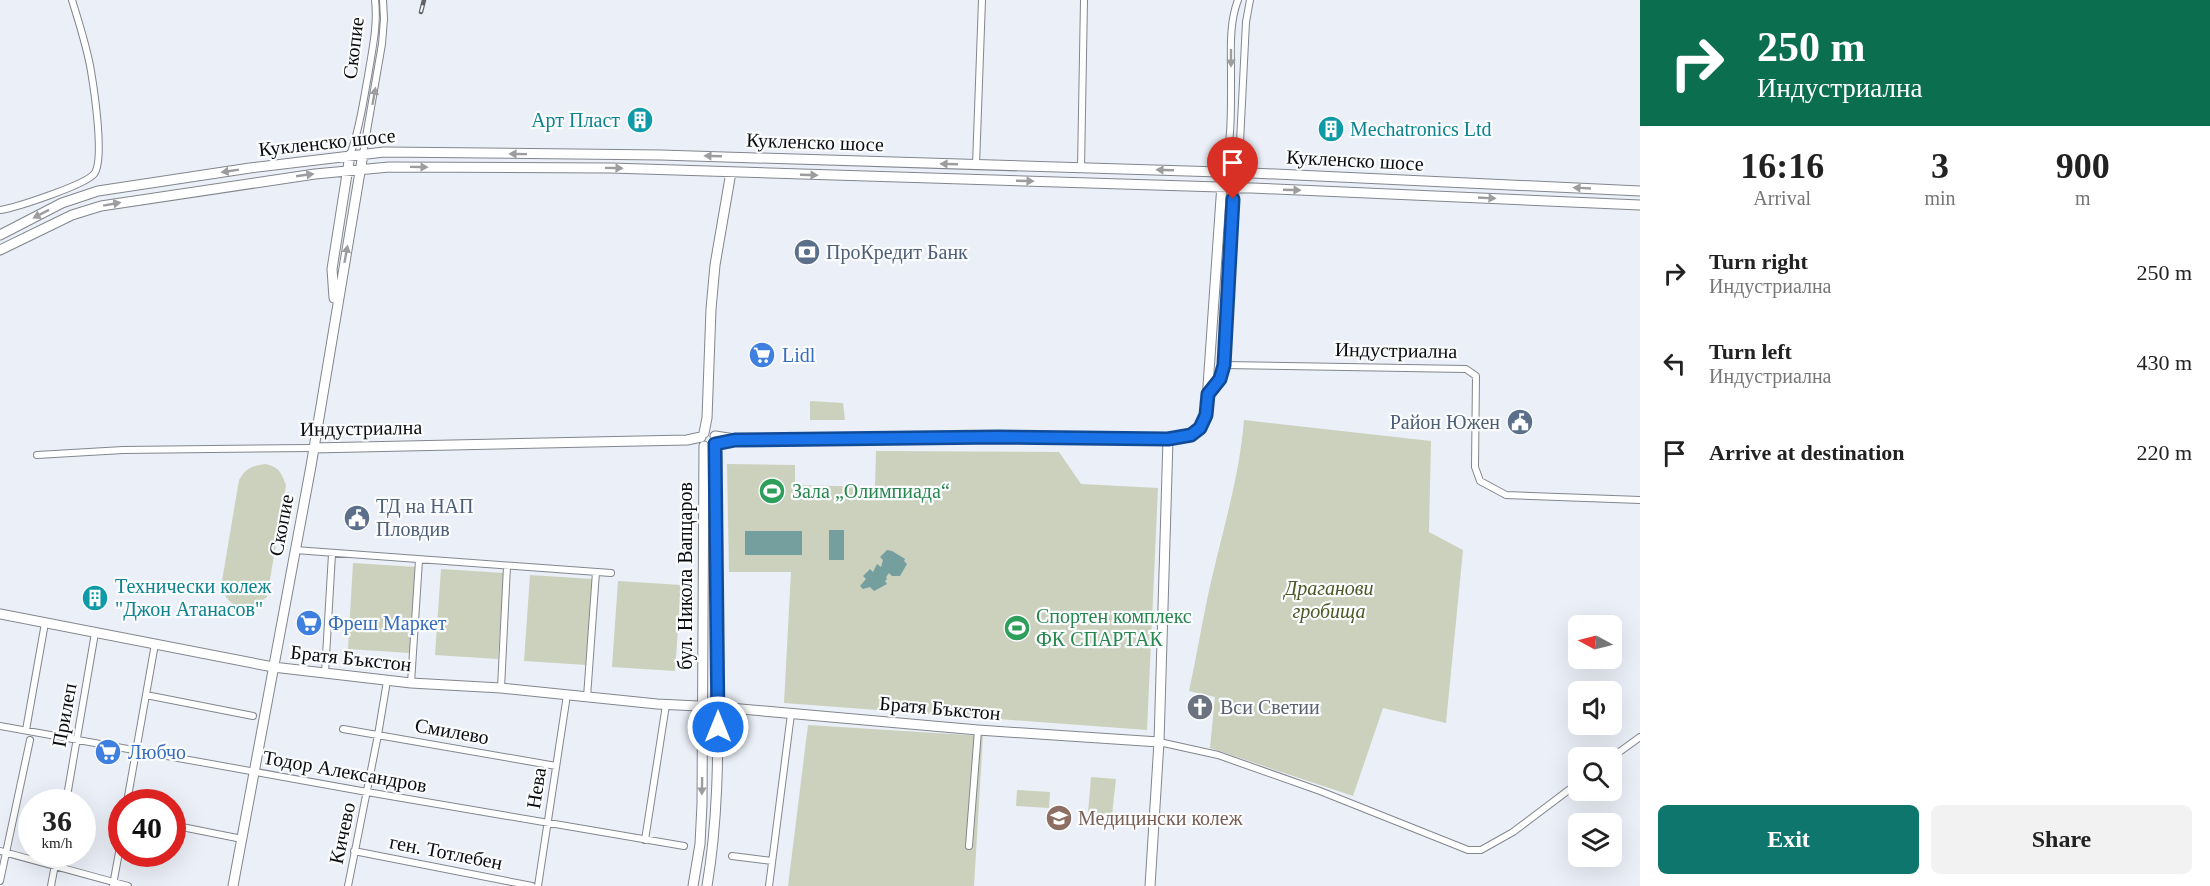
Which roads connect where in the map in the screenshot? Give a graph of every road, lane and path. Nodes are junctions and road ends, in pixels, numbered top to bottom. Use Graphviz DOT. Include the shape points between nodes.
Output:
graph roads {
  1 [pos="72,0"];
  2 [pos="375,0"];
  3 [pos="383,0"];
  4 [pos="982,0"];
  5 [pos="1084,0"];
  6 [pos="1239,0"];
  7 [pos="1250,0"];
  8 [pos="371,59"];
  9 [pos="380,61"];
  10 [pos="363,154"];
  11 [pos="350,155"];
  12 [pos="976,165"];
  13 [pos="1081,168"];
  14 [pos="361,169"];
  15 [pos="347,170"];
  16 [pos="732,172"];
  17 [pos="1224,172"];
  18 [pos="1236,173"];
  19 [pos="1221,188"];
  20 [pos="1234,188"];
  21 [pos="1640,191"];
  22 [pos="1640,205"];
  23 [pos="0,210"];
  24 [pos="0,235"];
  25 [pos="0,250"];
  26 [pos="336,312"];
  27 [pos="1224,365"];
  28 [pos="1208,394"];
  29 [pos="708,439"];
  30 [pos="1168,439"];
  31 [pos="313,448"];
  32 [pos="37,455"];
  33 [pos="1640,500"];
  34 [pos="295,550"];
  35 [pos="332,554"];
  36 [pos="420,560"];
  37 [pos="507,566"];
  38 [pos="596,573"];
  39 [pos="611,573"];
  40 [pos="0,614"];
  41 [pos="45,623"];
  42 [pos="95,633"];
  43 [pos="155,644"];
  44 [pos="273,667"];
  45 [pos="324,673"];
  46 [pos="387,681"];
  47 [pos="411,683"];
  48 [pos="501,688"];
  49 [pos="146,695"];
  50 [pos="567,695"];
  51 [pos="587,697"];
  52 [pos="666,705"];
  53 [pos="703,707"];
  54 [pos="718,707"];
  55 [pos="791,714"];
  56 [pos="253,716"];
  57 [pos="0,726"];
  58 [pos="343,729"];
  59 [pos="26,730"];
  60 [pos="978,730"];
  61 [pos="378,735"];
  62 [pos="1640,736"];
  63 [pos="30,740"];
  64 [pos="77,740"];
  65 [pos="1159,742"];
  66 [pos="135,750"];
  67 [pos="1622,750"];
  68 [pos="556,765"];
  69 [pos="254,771"];
  70 [pos="68,789"];
  71 [pos="129,789"];
  72 [pos="1568,791"];
  73 [pos="367,792"];
  74 [pos="547,824"];
  75 [pos="186,828"];
  76 [pos="242,839"];
  77 [pos="645,840"];
  78 [pos="684,846"];
  79 [pos="969,846"];
  80 [pos="3,851"];
  81 [pos="354,851"];
  82 [pos="18,855"];
  83 [pos="732,856"];
  84 [pos="772,861"];
  85 [pos="54,867"];
  86 [pos="60,867"];
  87 [pos="116,867"];
  88 [pos="0,881"];
  89 [pos="113,884"];
  90 [pos="51,886"];
  91 [pos="128,886"];
  92 [pos="233,886"];
  93 [pos="348,886"];
  94 [pos="532,886"];
  95 [pos="538,886"];
  96 [pos="693,886"];
  97 [pos="707,886"];
  98 [pos="769,886"];
  99 [pos="1149,886"];
  1 -- 23 [label="street" via="91,70 99,162 94,174 80,184"];
  2 -- 8 [label="street, Скопие"];
  3 -- 9 [label="street"];
  4 -- 12 [label="street"];
  5 -- 13 [label="street"];
  6 -- 17 [label="street, one-way" via="1231,35"];
  7 -- 18 [label="street"];
  8 -- 9 [label="street"];
  8 -- 11 [label="street, Скопие" via="359,128"];
  10 -- 9 [label="street, one-way"];
  10 -- 11 [label="street, Кукленско шосе"];
  12 -- 10 [label="street, Кукленско шосе, one-way" via="661,155"];
  10 -- 14 [label="street, Скопие"];
  11 -- 15 [label="street, Скопие"];
  11 -- 24 [label="street, Кукленско шосе, one-way" via="98,191 62,203"];
  12 -- 13 [label="street, Кукленско шосе"];
  17 -- 13 [label="street, Кукленско шосе, one-way"];
  14 -- 15 [label="street, Кукленско шосе"];
  14 -- 16 [label="street, Кукленско шосе, one-way" via="611,168"];
  26 -- 14 [label="street, Скопие, one-way"];
  25 -- 15 [label="street, Кукленско шосе, one-way" via="72,215 101,206"];
  15 -- 26 [label="street, Скопие" via="332,268"];
  16 -- 19 [label="street, Кукленско шосе, one-way"];
  16 -- 29 [label="street, бул. Никола Вапцаров" via="711,309"];
  17 -- 18 [label="street, Кукленско шосе"];
  17 -- 19 [label="street, Индустриална"];
  18 -- 20 [label="street, Индустриална"];
  21 -- 18 [label="street, Кукленско шосе, one-way"];
  19 -- 20 [label="street, Кукленско шосе"];
  19 -- 28 [label="street, Индустриална"];
  20 -- 22 [label="street, Кукленско шосе, one-way"];
  20 -- 27 [label="street, Индустриална"];
  26 -- 31 [label="street, Скопие"];
  27 -- 28 [label="street, Индустриална" via="1220,379"];
  27 -- 33 [label="street, Индустриална" via="1466,369 1476,376 1475,467 1480,481 1506,495"];
  28 -- 30 [label="street, Индустриална" via="1200,428 1191,435"];
  29 -- 30 [label="street, Индустриална"];
  29 -- 31 [label="street, Индустриална"];
  29 -- 53 [label="street, бул. Никола Вапцаров"];
  29 -- 54 [label="street, бул. Никола Вапцаров" via="718,581"];
  30 -- 65 [label="street"];
  31 -- 32 [label="street, Индустриална"];
  31 -- 34 [label="street, Скопие"];
  34 -- 35 [label="street"];
  34 -- 44 [label="street, Скопие"];
  35 -- 36 [label="street"];
  35 -- 45 [label="street"];
  36 -- 37 [label="street"];
  36 -- 47 [label="street"];
  37 -- 38 [label="street"];
  37 -- 48 [label="street"];
  38 -- 39 [label="street"];
  38 -- 51 [label="street"];
  40 -- 41 [label="street, Братя Бъкстон"];
  41 -- 42 [label="street, Братя Бъкстон"];
  41 -- 59 [label="street"];
  42 -- 43 [label="street, Братя Бъкстон"];
  42 -- 64 [label="street, Прилеп"];
  43 -- 44 [label="street, Братя Бъкстон"];
  43 -- 49 [label="street"];
  44 -- 45 [label="street, Братя Бъкстон"];
  44 -- 69 [label="street, Скопие"];
  45 -- 46 [label="street, Братя Бъкстон"];
  46 -- 47 [label="street, Братя Бъкстон"];
  46 -- 61 [label="street, Кичево"];
  47 -- 48 [label="street, Братя Бъкстон"];
  48 -- 50 [label="street, Братя Бъкстон"];
  49 -- 56 [label="street"];
  49 -- 66 [label="street"];
  50 -- 51 [label="street, Братя Бъкстон"];
  50 -- 68 [label="street, Нева"];
  51 -- 52 [label="street, Братя Бъкстон"];
  52 -- 53 [label="street, Братя Бъкстон"];
  52 -- 77 [label="street"];
  53 -- 54 [label="street, Братя Бъкстон"];
  53 -- 96 [label="street, бул. Никола Вапцаров, one-way" via="701,824"];
  54 -- 55 [label="street, Братя Бъкстон"];
  54 -- 97 [label="street, бул. Никола Вапцаров" via="716,811"];
  55 -- 60 [label="street, Братя Бъкстон"];
  55 -- 84 [label="street"];
  57 -- 59 [label="street, Тодор Александров"];
  58 -- 61 [label="street, Смилево"];
  59 -- 64 [label="street, Тодор Александров"];
  60 -- 65 [label="street, Братя Бъкстон"];
  60 -- 79 [label="street"];
  61 -- 68 [label="street, Смилево"];
  61 -- 73 [label="street, Кичево"];
  62 -- 67 [label="street"];
  63 -- 80 [label="street"];
  64 -- 66 [label="street, Тодор Александров"];
  64 -- 70 [label="street, Прилеп"];
  65 -- 72 [label="street" via="1218,755 1468,850 1481,850 1513,832"];
  65 -- 99 [label="street"];
  66 -- 69 [label="street, Тодор Александров"];
  66 -- 71 [label="street"];
  68 -- 74 [label="street, Нева"];
  69 -- 73 [label="street, Тодор Александров"];
  69 -- 76 [label="street, Скопие"];
  73 -- 74 [label="street, Тодор Александров"];
  73 -- 81 [label="street, Кичево"];
  74 -- 77 [label="street, Тодор Александров"];
  74 -- 95 [label="street, Нева"];
  75 -- 76 [label="street"];
  76 -- 92 [label="street, Скопие"];
  77 -- 78 [label="street, Тодор Александров"];
  80 -- 82 [label="street"];
  80 -- 88 [label="street"];
  81 -- 93 [label="street, Кичево"];
  81 -- 94 [label="street, ген. Тотлебен"];
  83 -- 84 [label="street"];
  84 -- 98 [label="street"];
  85 -- 90 [label="street"];
  86 -- 89 [label="street"];
  87 -- 89 [label="street"];
  89 -- 91 [label="street"];
}
